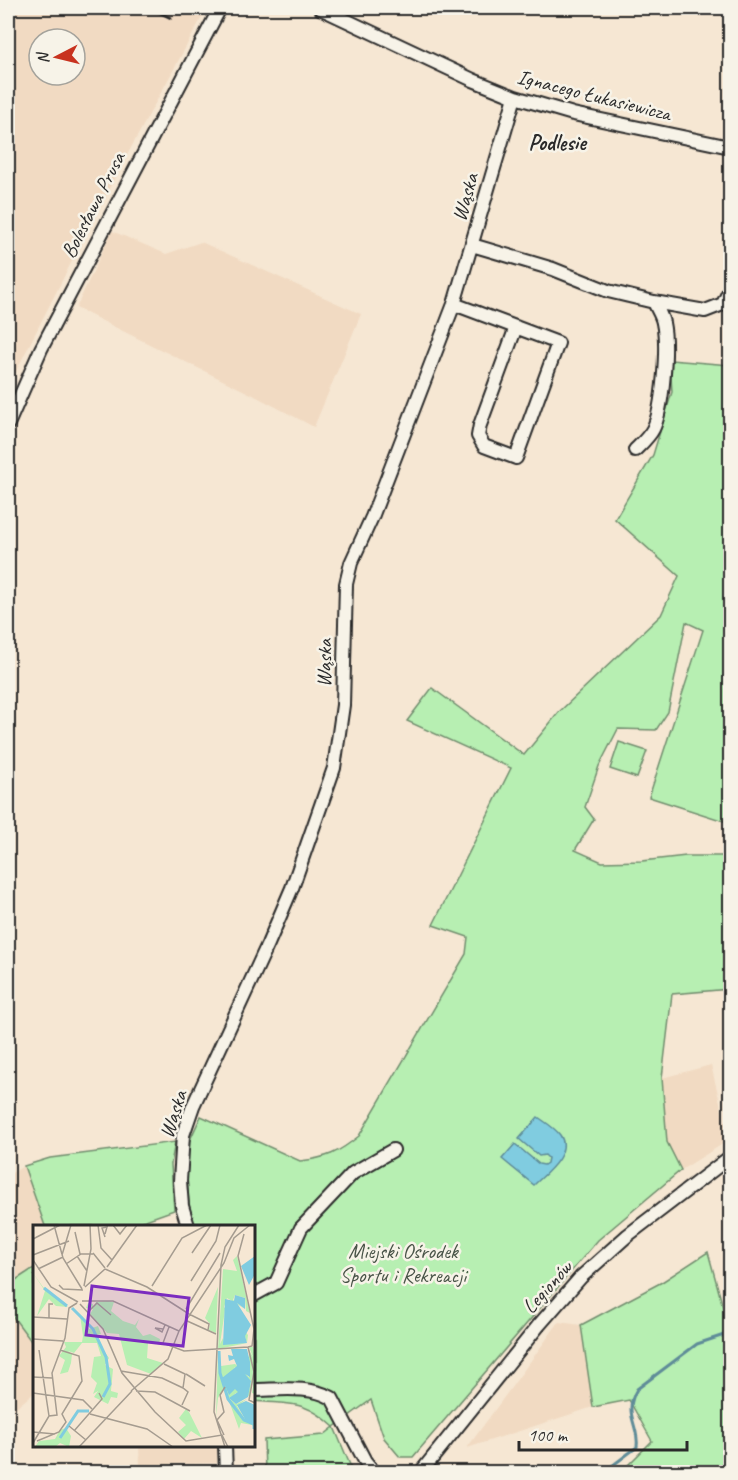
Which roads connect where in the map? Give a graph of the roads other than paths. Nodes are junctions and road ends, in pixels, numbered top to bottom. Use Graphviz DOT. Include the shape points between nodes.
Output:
graph roads {
  1 [pos="220,8"];
  2 [pos="321,8"];
  3 [pos="333,10"];
  4 [pos="515,97"];
  5 [pos="730,147"];
  6 [pos="472,245"];
  7 [pos="730,289"];
  8 [pos="654,302"];
  9 [pos="454,304"];
  10 [pos="516,327"];
  11 [pos="8,424"];
  12 [pos="635,450"];
  13 [pos="393,1150"];
  14 [pos="730,1157"];
  15 [pos="187,1225"];
  16 [pos="255,1294"];
  17 [pos="255,1390"];
  18 [pos="225,1447"];
  19 [pos="226,1473"];
  20 [pos="374,1473"];
  21 [pos="421,1473"];
  1 -- 11 [label="street, Bolesława Prusa" via="41,349"];
  2 -- 3 [label="street, Ignacego Łukasiewicza"];
  3 -- 4 [label="street, Ignacego Łukasiewicza"];
  4 -- 5 [label="street, Ignacego Łukasiewicza" via="573,114"];
  4 -- 6 [label="street, Wąska"];
  6 -- 8 [label="street" via="553,269 608,291"];
  6 -- 9 [label="street, Wąska"];
  7 -- 8 [label="street" via="723,304 705,311"];
  8 -- 12 [label="street" via="665,336 660,403 652,432"];
  9 -- 10 [label="street"];
  9 -- 15 [label="street, Wąska" via="351,563 346,584 343,705 334,768 292,888 183,1135 180,1181"];
  10 -- 10 [label="street" via="558,342 516,458 484,446 478,436"];
  13 -- 16 [label="street" via="353,1173 301,1228 276,1283"];
  14 -- 21 [label="street, Legionów" via="628,1235 581,1277"];
  17 -- 20 [label="street" via="306,1390 332,1398"];
  18 -- 19 [label="street"];
}
